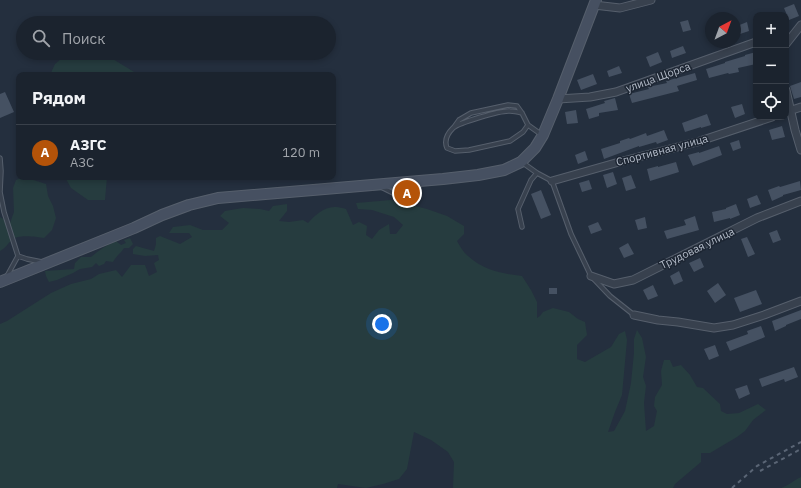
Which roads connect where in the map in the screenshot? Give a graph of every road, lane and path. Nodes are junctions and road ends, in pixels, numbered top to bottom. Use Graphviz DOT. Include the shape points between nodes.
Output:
graph roads {
  1 [pos="651,0"];
  2 [pos="595,2"];
  3 [pos="801,25"];
  4 [pos="789,40"];
  5 [pos="753,43"];
  6 [pos="558,99"];
  7 [pos="801,107"];
  8 [pos="789,112"];
  9 [pos="522,113"];
  10 [pos="763,120"];
  11 [pos="528,126"];
  12 [pos="453,127"];
  13 [pos="543,135"];
  14 [pos="801,150"];
  15 [pos="0,158"];
  16 [pos="521,162"];
  17 [pos="537,173"];
  18 [pos="552,181"];
  19 [pos="801,201"];
  20 [pos="522,227"];
  21 [pos="18,256"];
  22 [pos="51,262"];
  23 [pos="591,276"];
  24 [pos="2,281"];
  25 [pos="801,301"];
  26 [pos="634,314"];
  1 -- 2 [label="street" via="620,8"];
  2 -- 6 [label="main road"];
  3 -- 4 [label="street"];
  5 -- 6 [label="street, улица Щорса" via="616,92"];
  6 -- 13 [label="main road"];
  7 -- 8 [label="street"];
  8 -- 14 [label="street"];
  9 -- 11 [label="lane"];
  9 -- 12 [label="lane" via="494,113"];
  9 -- 12 [label="lane" via="517,106 488,109 471,113"];
  10 -- 18 [label="street, Спортивная улица" via="697,142"];
  11 -- 12 [label="lane" via="510,141 455,151 447,148 445,143"];
  11 -- 13 [label="lane"];
  13 -- 16 [label="main road"];
  15 -- 21 [label="lane" via="0,192"];
  16 -- 17 [label="lane"];
  16 -- 22 [label="main road" via="504,170 478,175 218,198 162,215"];
  17 -- 18 [label="lane"];
  17 -- 20 [label="lane" via="531,180 518,209"];
  18 -- 23 [label="lane" via="571,234"];
  19 -- 23 [label="street, Трудовая улица" via="757,218 633,280 614,284"];
  21 -- 22 [label="lane"];
  21 -- 24 [label="lane"];
  22 -- 24 [label="main road"];
  23 -- 26 [label="lane" via="610,296"];
  25 -- 26 [label="street" via="733,325 714,328"];
}
